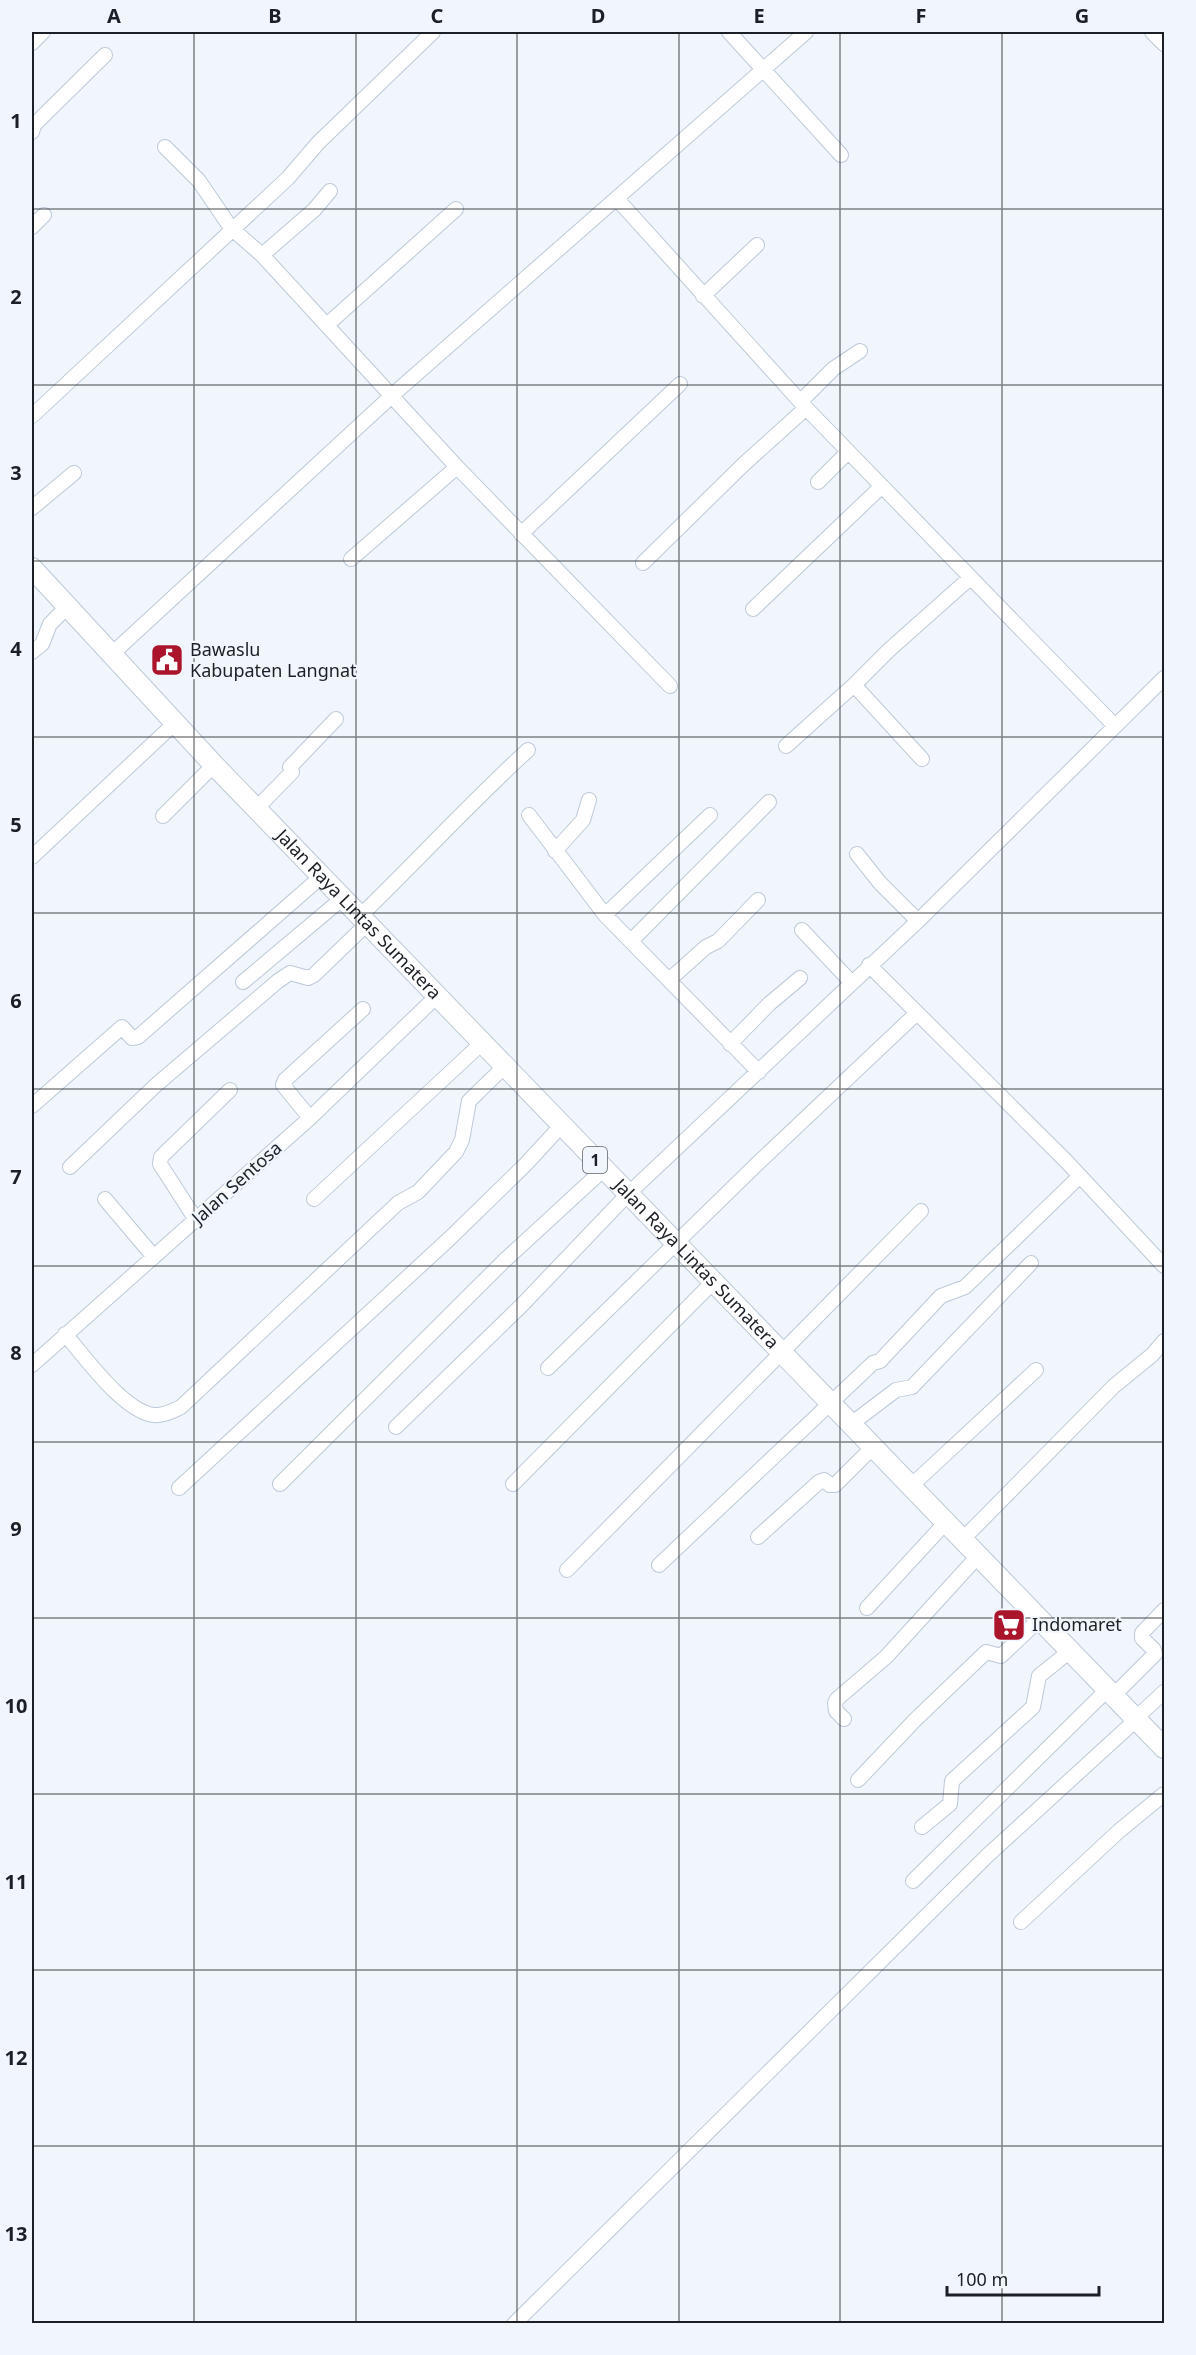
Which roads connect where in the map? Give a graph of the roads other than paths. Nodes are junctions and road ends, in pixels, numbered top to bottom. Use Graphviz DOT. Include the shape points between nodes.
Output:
graph roads {
  1 [pos="43,32"];
  2 [pos="434,32"];
  3 [pos="729,32"];
  4 [pos="806,32"];
  5 [pos="1152,32"];
  6 [pos="32,43"];
  7 [pos="1164,44"];
  8 [pos="105,55"];
  9 [pos="760,69"];
  10 [pos="32,132"];
  11 [pos="165,147"];
  12 [pos="841,155"];
  13 [pos="330,191"];
  14 [pos="617,199"];
  15 [pos="456,209"];
  16 [pos="44,215"];
  17 [pos="32,227"];
  18 [pos="231,228"];
  19 [pos="757,245"];
  20 [pos="262,255"];
  21 [pos="703,296"];
  22 [pos="328,324"];
  23 [pos="860,351"];
  24 [pos="680,384"];
  25 [pos="394,395"];
  26 [pos="803,404"];
  27 [pos="32,416"];
  28 [pos="848,452"];
  29 [pos="457,466"];
  30 [pos="74,473"];
  31 [pos="818,482"];
  32 [pos="882,486"];
  33 [pos="32,508"];
  34 [pos="521,534"];
  35 [pos="351,559"];
  36 [pos="643,563"];
  37 [pos="32,568"];
  38 [pos="970,578"];
  39 [pos="68,606"];
  40 [pos="753,609"];
  41 [pos="32,652"];
  42 [pos="113,653"];
  43 [pos="1164,678"];
  44 [pos="854,685"];
  45 [pos="670,686"];
  46 [pos="336,719"];
  47 [pos="175,723"];
  48 [pos="1115,726"];
  49 [pos="786,746"];
  50 [pos="528,750"];
  51 [pos="922,759"];
  52 [pos="214,765"];
  53 [pos="589,800"];
  54 [pos="769,802"];
  55 [pos="256,808"];
  56 [pos="529,815"];
  57 [pos="710,815"];
  58 [pos="163,816"];
  59 [pos="555,851"];
  60 [pos="857,854"];
  61 [pos="32,857"];
  62 [pos="322,876"];
  63 [pos="344,898"];
  64 [pos="758,900"];
  65 [pos="605,915"];
  66 [pos="364,920"];
  67 [pos="918,921"];
  68 [pos="802,930"];
  69 [pos="631,941"];
  70 [pos="869,965"];
  71 [pos="800,978"];
  72 [pos="669,980"];
  73 [pos="243,982"];
  74 [pos="851,982"];
  75 [pos="437,996"];
  76 [pos="363,1009"];
  77 [pos="916,1013"];
  78 [pos="482,1043"];
  79 [pos="730,1044"];
  80 [pos="505,1066"];
  81 [pos="759,1072"];
  82 [pos="230,1090"];
  83 [pos="32,1106"];
  84 [pos="310,1118"];
  85 [pos="561,1126"];
  86 [pos="70,1167"];
  87 [pos="604,1169"];
  88 [pos="1079,1177"];
  89 [pos="628,1194"];
  90 [pos="105,1199"];
  91 [pos="314,1199"];
  92 [pos="921,1211"];
  93 [pos="196,1220"];
  94 [pos="677,1245"];
  95 [pos="154,1257"];
  96 [pos="1031,1263"];
  97 [pos="1164,1266"];
  98 [pos="713,1282"];
  99 [pos="65,1334"];
  100 [pos="1164,1341"];
  101 [pos="781,1353"];
  102 [pos="32,1365"];
  103 [pos="548,1368"];
  104 [pos="1036,1370"];
  105 [pos="831,1402"];
  106 [pos="851,1424"];
  107 [pos="396,1427"];
  108 [pos="873,1447"];
  109 [pos="280,1484"];
  110 [pos="513,1484"];
  111 [pos="912,1485"];
  112 [pos="179,1488"];
  113 [pos="947,1521"];
  114 [pos="758,1537"];
  115 [pos="963,1539"];
  116 [pos="979,1556"];
  117 [pos="659,1565"];
  118 [pos="567,1570"];
  119 [pos="867,1608"];
  120 [pos="1164,1610"];
  121 [pos="1040,1619"];
  122 [pos="1070,1651"];
  123 [pos="1111,1692"];
  124 [pos="1164,1692"];
  125 [pos="1137,1718"];
  126 [pos="844,1719"];
  127 [pos="1164,1748"];
  128 [pos="858,1780"];
  129 [pos="1164,1794"];
  130 [pos="922,1827"];
  131 [pos="913,1881"];
  132 [pos="1021,1922"];
  133 [pos="514,2324"];
  1 -- 6 [label="street"];
  2 -- 18 [label="street" via="318,143 288,178"];
  3 -- 9 [label="street"];
  4 -- 9 [label="street"];
  5 -- 7 [label="street"];
  8 -- 10 [label="street" via="34,124"];
  9 -- 12 [label="street"];
  9 -- 14 [label="street"];
  11 -- 18 [label="street" via="198,181"];
  13 -- 20 [label="street"];
  14 -- 21 [label="street"];
  14 -- 25 [label="street"];
  15 -- 22 [label="street"];
  16 -- 17 [label="street"];
  18 -- 20 [label="street"];
  18 -- 27 [label="street"];
  19 -- 21 [label="street"];
  20 -- 22 [label="street"];
  21 -- 26 [label="street"];
  22 -- 25 [label="street"];
  23 -- 26 [label="street" via="833,369"];
  24 -- 34 [label="street"];
  25 -- 29 [label="street"];
  25 -- 42 [label="street"];
  26 -- 28 [label="street"];
  26 -- 36 [label="street"];
  28 -- 31 [label="street"];
  28 -- 32 [label="street"];
  29 -- 34 [label="street"];
  29 -- 35 [label="street"];
  30 -- 33 [label="street"];
  32 -- 38 [label="street"];
  32 -- 40 [label="street"];
  34 -- 45 [label="street"];
  37 -- 39 [label="highway, Jalan Raya Lintas Sumatera / 1"];
  38 -- 44 [label="street"];
  38 -- 48 [label="street"];
  39 -- 41 [label="street" via="50,624 42,644"];
  39 -- 42 [label="highway, Jalan Raya Lintas Sumatera / 1"];
  42 -- 47 [label="highway, Jalan Raya Lintas Sumatera / 1"];
  43 -- 48 [label="street"];
  44 -- 49 [label="street"];
  44 -- 51 [label="street"];
  46 -- 55 [label="street"];
  47 -- 52 [label="highway, Jalan Raya Lintas Sumatera / 1"];
  47 -- 61 [label="street"];
  48 -- 67 [label="street"];
  50 -- 66 [label="street" via="480,794"];
  52 -- 55 [label="highway, Jalan Raya Lintas Sumatera / 1"];
  52 -- 58 [label="street"];
  53 -- 59 [label="street" via="583,820"];
  54 -- 69 [label="street"];
  55 -- 62 [label="highway, Jalan Raya Lintas Sumatera / 1"];
  56 -- 59 [label="street"];
  57 -- 65 [label="street"];
  59 -- 65 [label="street"];
  60 -- 67 [label="street"];
  62 -- 63 [label="highway, Jalan Raya Lintas Sumatera / 1"];
  62 -- 83 [label="street" via="138,1036 132,1038 122,1028"];
  63 -- 66 [label="highway, Jalan Raya Lintas Sumatera / 1"];
  63 -- 73 [label="street"];
  64 -- 72 [label="street" via="718,941"];
  65 -- 69 [label="street"];
  66 -- 75 [label="highway, Jalan Raya Lintas Sumatera / 1"];
  66 -- 86 [label="street" via="314,975 308,978 290,973 278,981 156,1085"];
  67 -- 70 [label="street"];
  68 -- 74 [label="street"];
  69 -- 72 [label="street"];
  70 -- 74 [label="street"];
  70 -- 77 [label="street"];
  71 -- 79 [label="street"];
  72 -- 79 [label="street"];
  74 -- 81 [label="street"];
  75 -- 78 [label="highway, Jalan Raya Lintas Sumatera / 1"];
  75 -- 84 [label="street, Jalan Sentosa"];
  76 -- 84 [label="street" via="285,1080 283,1085"];
  77 -- 88 [label="street"];
  77 -- 94 [label="street"];
  78 -- 80 [label="highway, Jalan Raya Lintas Sumatera / 1"];
  78 -- 91 [label="street"];
  79 -- 81 [label="street"];
  80 -- 85 [label="highway, Jalan Raya Lintas Sumatera / 1"];
  80 -- 99 [label="street" via="469,1101 460,1147 450,1159 418,1192 398,1203 275,1316 181,1407 166,1414 144,1412 126,1401"];
  81 -- 89 [label="street"];
  82 -- 93 [label="street" via="161,1157 160,1164"];
  84 -- 93 [label="street, Jalan Sentosa"];
  85 -- 87 [label="highway, Jalan Raya Lintas Sumatera / 1"];
  85 -- 112 [label="street" via="449,1239"];
  87 -- 89 [label="highway, Jalan Raya Lintas Sumatera / 1"];
  87 -- 109 [label="street" via="505,1260"];
  88 -- 97 [label="street"];
  88 -- 105 [label="street" via="997,1259 965,1287 941,1296 880,1361"];
  89 -- 94 [label="highway, Jalan Raya Lintas Sumatera / 1"];
  89 -- 107 [label="street" via="521,1306"];
  90 -- 95 [label="street"];
  92 -- 101 [label="street"];
  93 -- 95 [label="street, Jalan Sentosa"];
  94 -- 98 [label="highway, Jalan Raya Lintas Sumatera / 1"];
  94 -- 103 [label="street"];
  95 -- 99 [label="street, Jalan Sentosa"];
  96 -- 106 [label="street" via="912,1387 896,1390"];
  98 -- 101 [label="highway, Jalan Raya Lintas Sumatera / 1"];
  98 -- 110 [label="street"];
  99 -- 102 [label="street, Jalan Sentosa"];
  100 -- 115 [label="street" via="1114,1386"];
  101 -- 105 [label="highway, Jalan Raya Lintas Sumatera / 1"];
  101 -- 118 [label="street"];
  104 -- 111 [label="street"];
  105 -- 106 [label="highway, Jalan Raya Lintas Sumatera / 1"];
  105 -- 117 [label="street"];
  106 -- 108 [label="highway, Jalan Raya Lintas Sumatera / 1"];
  108 -- 111 [label="highway, Jalan Raya Lintas Sumatera / 1"];
  108 -- 114 [label="street" via="835,1485 819,1482"];
  111 -- 113 [label="highway, Jalan Raya Lintas Sumatera / 1"];
  113 -- 115 [label="highway, Jalan Raya Lintas Sumatera / 1"];
  113 -- 119 [label="street"];
  115 -- 116 [label="highway, Jalan Raya Lintas Sumatera / 1"];
  116 -- 121 [label="highway, Jalan Raya Lintas Sumatera / 1"];
  116 -- 126 [label="street" via="886,1657 837,1699 836,1711"];
  120 -- 123 [label="street" via="1142,1633 1155,1654"];
  121 -- 122 [label="highway, Jalan Raya Lintas Sumatera / 1"];
  121 -- 128 [label="street" via="1001,1656 986,1652"];
  122 -- 123 [label="highway, Jalan Raya Lintas Sumatera / 1"];
  122 -- 130 [label="street" via="1039,1676 1033,1707 956,1778 951,1786 950,1804"];
  123 -- 125 [label="highway, Jalan Raya Lintas Sumatera / 1"];
  123 -- 131 [label="street"];
  124 -- 125 [label="street"];
  125 -- 127 [label="highway, Jalan Raya Lintas Sumatera / 1"];
  125 -- 133 [label="street" via="988,1855"];
  129 -- 132 [label="street"];
}
